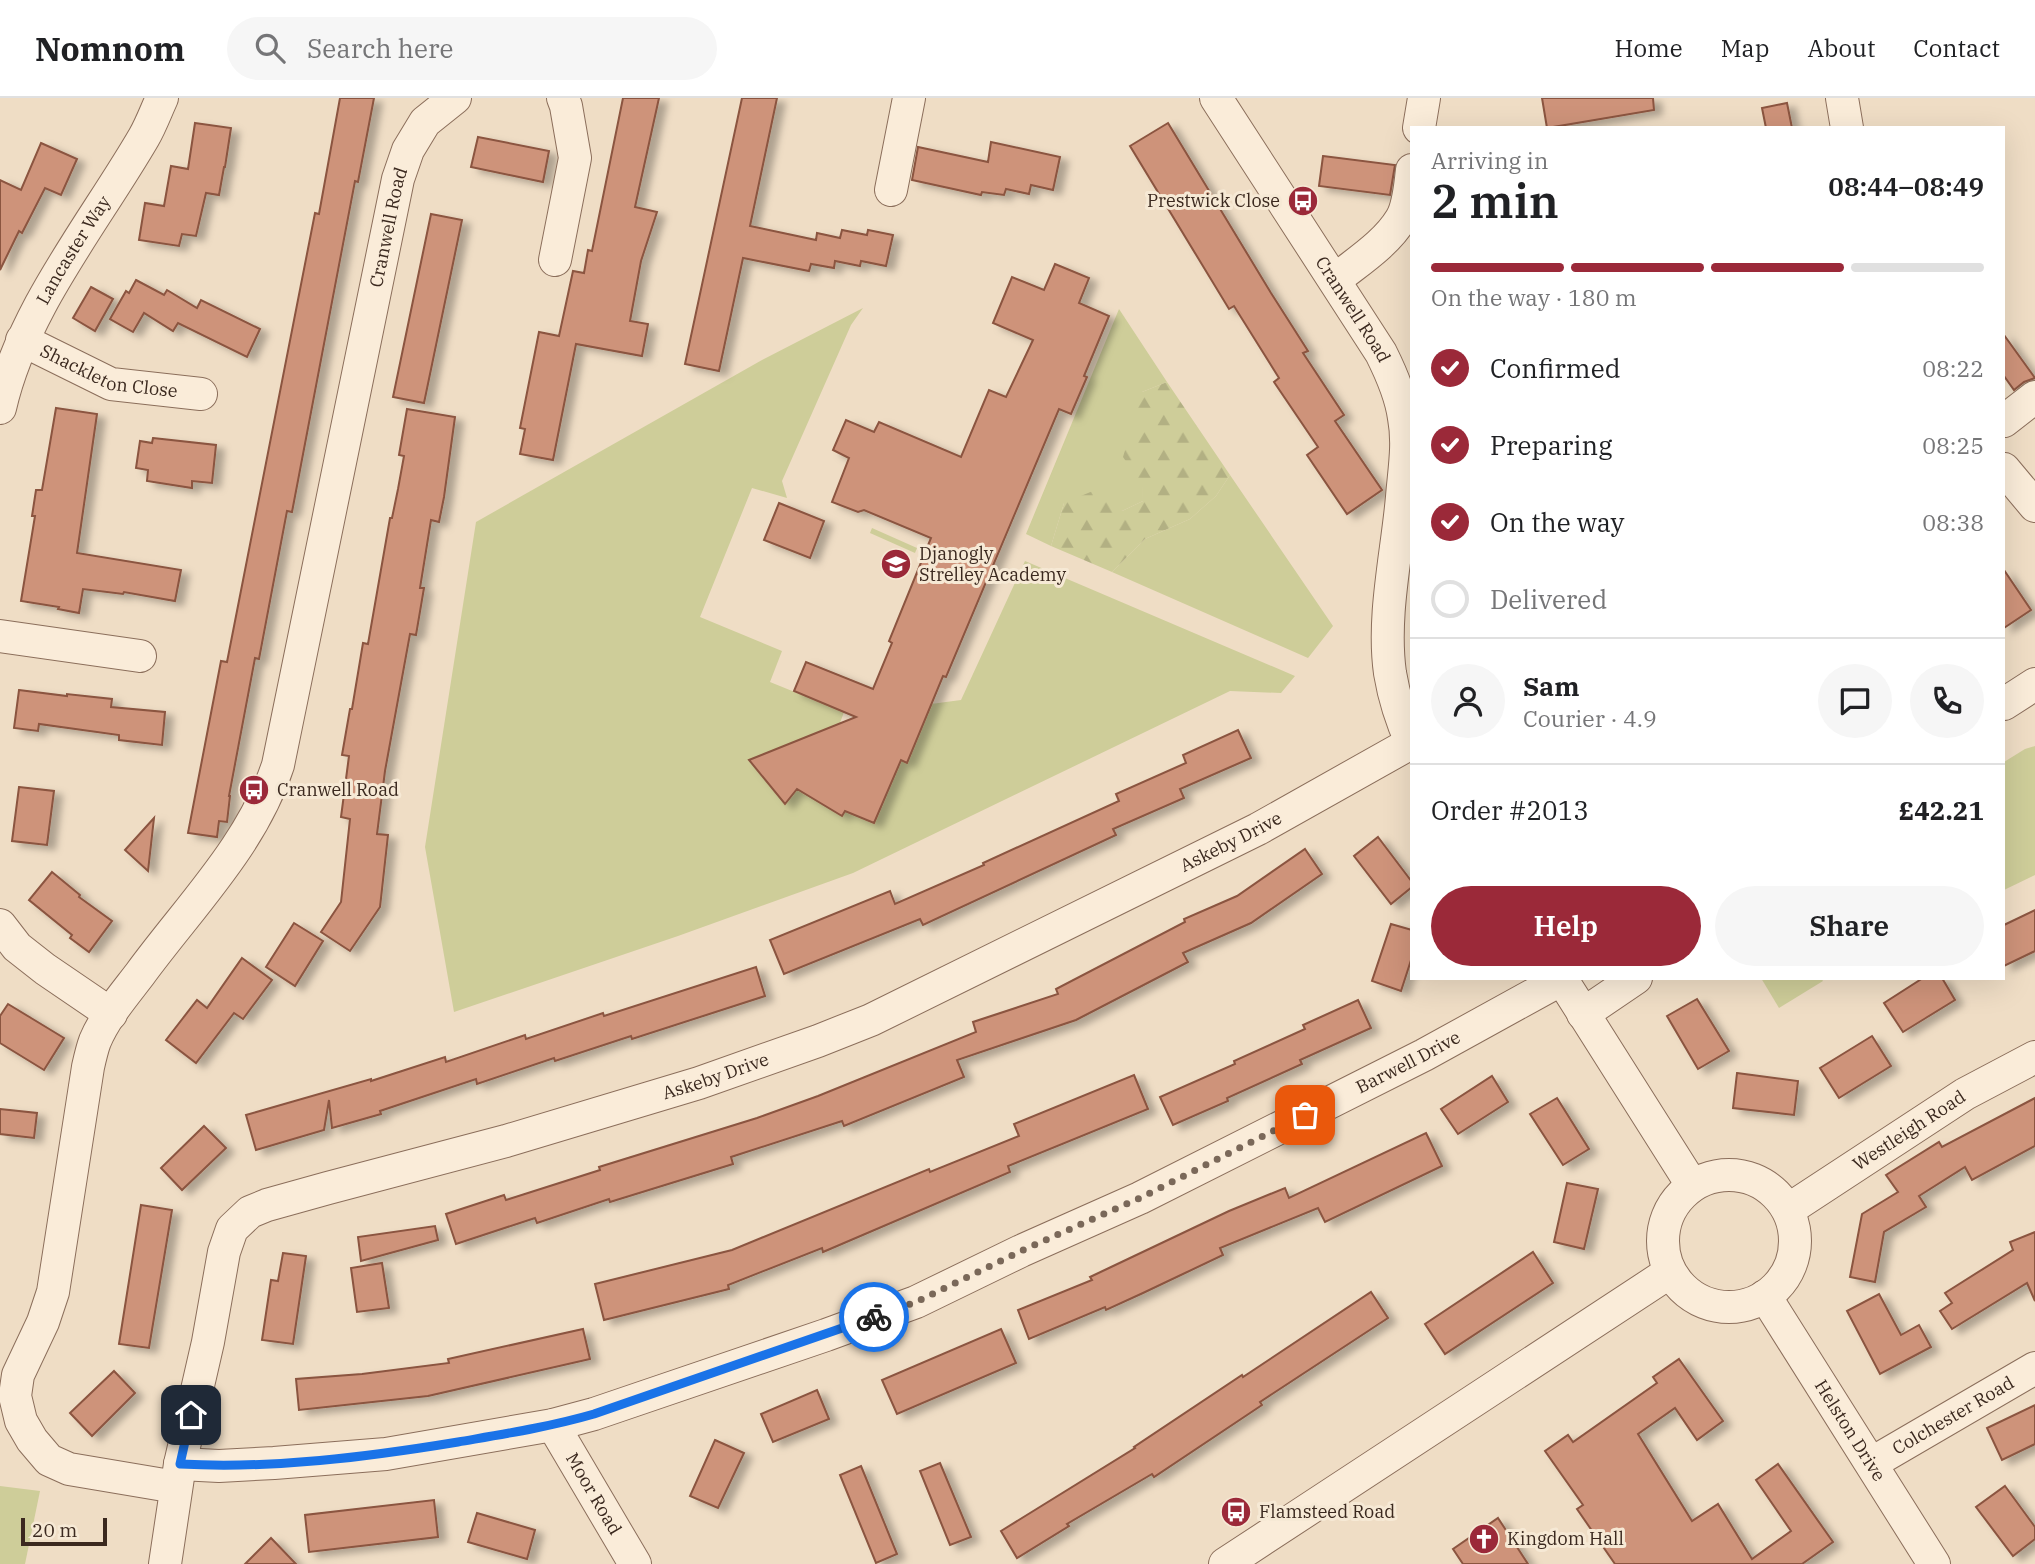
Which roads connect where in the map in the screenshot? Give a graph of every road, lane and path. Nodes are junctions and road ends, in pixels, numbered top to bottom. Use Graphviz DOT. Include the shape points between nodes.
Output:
graph roads {
  1 [pos="162,98"];
  2 [pos="455,98"];
  3 [pos="563,98"];
  4 [pos="909,98"];
  5 [pos="1216,98"];
  6 [pos="1424,98"];
  7 [pos="1842,98"];
  8 [pos="1419,126"];
  9 [pos="1847,126"];
  10 [pos="1410,182"];
  11 [pos="891,190"];
  12 [pos="555,260"];
  13 [pos="1335,280"];
  14 [pos="22,340"];
  15 [pos="201,394"];
  16 [pos="2035,397"];
  17 [pos="0,408"];
  18 [pos="2005,420"];
  19 [pos="2005,470"];
  20 [pos="2035,506"];
  21 [pos="0,636"];
  22 [pos="140,656"];
  23 [pos="2035,684"];
  24 [pos="2005,703"];
  25 [pos="1410,738"];
  26 [pos="1410,744"];
  27 [pos="0,925"];
  28 [pos="1559,980"];
  29 [pos="1562,980"];
  30 [pos="1633,980"];
  31 [pos="111,1014"];
  32 [pos="1583,1014"];
  33 [pos="2035,1057"];
  34 [pos="1692,1185"];
  35 [pos="1788,1210"];
  36 [pos="1670,1272"];
  37 [pos="1765,1296"];
  38 [pos="2035,1368"];
  39 [pos="553,1426"];
  40 [pos="1872,1463"];
  41 [pos="178,1476"];
  42 [pos="164,1564"];
  43 [pos="635,1564"];
  44 [pos="1226,1564"];
  45 [pos="1934,1564"];
  1 -- 14 [label="street, Lancaster Way" via="145,136"];
  2 -- 31 [label="street, Cranwell Road" via="425,122 398,179 269,792 238,847"];
  3 -- 12 [label="street" via="575,158"];
  4 -- 11 [label="street"];
  5 -- 13 [label="street, Cranwell Road"];
  6 -- 8 [label="street"];
  7 -- 9 [label="street"];
  10 -- 13 [label="street" via="1402,218 1387,237"];
  13 -- 25 [label="street, Cranwell Road" via="1381,353 1404,417 1407,447 1388,641 1390,673"];
  14 -- 15 [label="street, Shackleton Close" via="111,384"];
  14 -- 17 [label="street, Lancaster Way"];
  16 -- 18 [label="street"];
  19 -- 20 [label="street"];
  21 -- 22 [label="street"];
  23 -- 24 [label="street"];
  26 -- 41 [label="street, Askeby Drive" via="1258,829 850,1028 699,1083 250,1212 232,1230 224,1252"];
  27 -- 31 [label="street" via="17,947"];
  28 -- 39 [label="street, Barwell Drive" via="1424,1055 1152,1192 916,1302"];
  29 -- 32 [label="street"];
  30 -- 32 [label="street"];
  31 -- 41 [label="street, Cranwell Road" via="95,1041 88,1067 53,1292 18,1376 15,1396 21,1421 49,1460 69,1469"];
  32 -- 34 [label="street"];
  33 -- 35 [label="street, Westleigh Road" via="1965,1094"];
  34 -- 35 [label="street" via="1722,1174 1754,1179 1768,1186"];
  34 -- 36 [label="street" via="1666,1217 1662,1237"];
  35 -- 37 [label="street" via="1795,1233 1793,1258 1783,1279"];
  36 -- 37 [label="street" via="1682,1289 1711,1305 1739,1307"];
  36 -- 44 [label="street"];
  37 -- 40 [label="street, Helston Drive"];
  38 -- 40 [label="street, Colchester Road"];
  39 -- 41 [label="street, Barwell Drive" via="386,1454 219,1466"];
  39 -- 43 [label="street, Moor Road"];
  40 -- 45 [label="street, Helston Drive"];
  41 -- 42 [label="street, Askeby Drive"];
}
